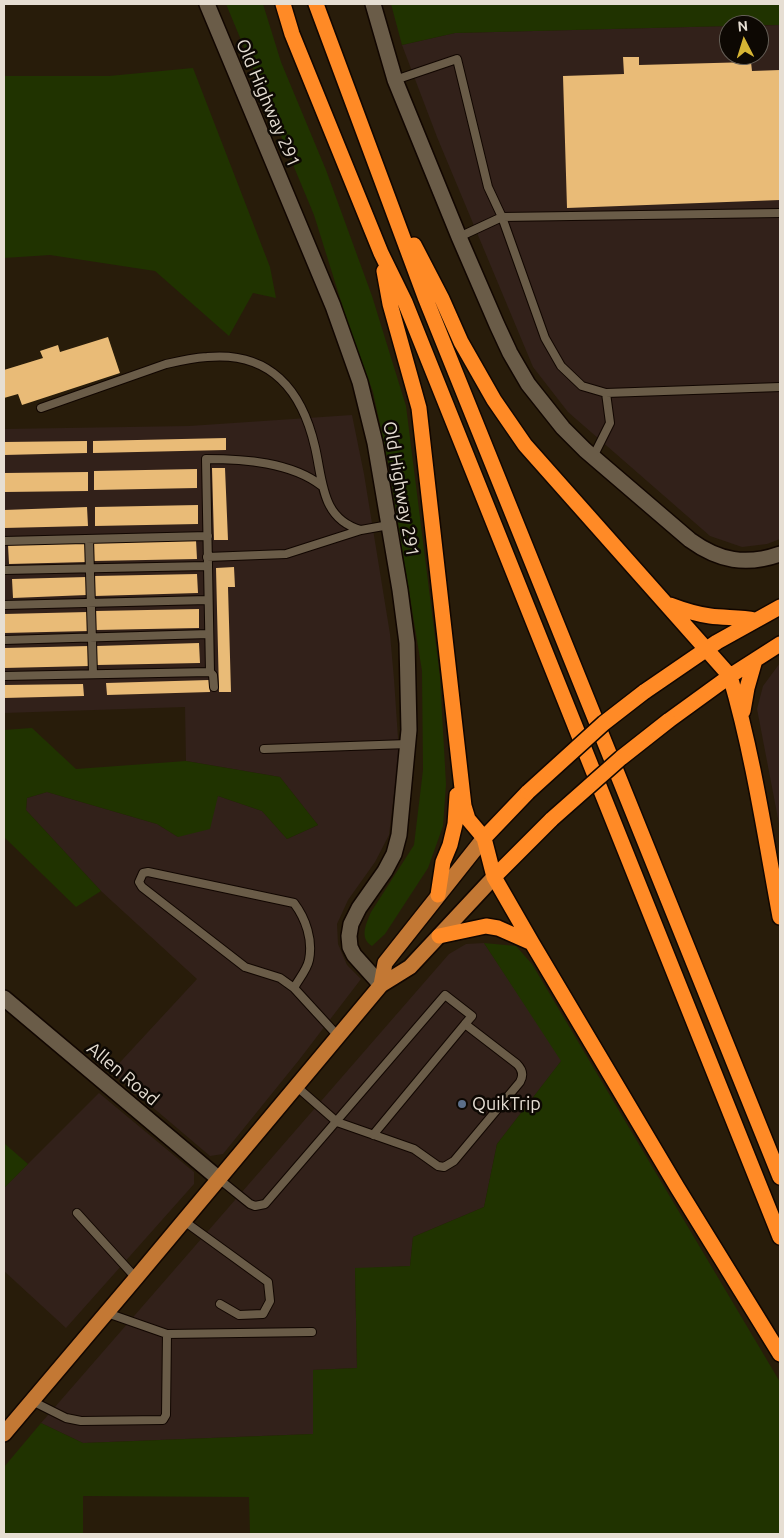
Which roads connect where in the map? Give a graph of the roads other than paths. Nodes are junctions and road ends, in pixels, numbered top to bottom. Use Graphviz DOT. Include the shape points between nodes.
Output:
graph roads {
  1 [pos="207,4"];
  2 [pos="284,4"];
  3 [pos="316,4"];
  4 [pos="373,4"];
  5 [pos="395,80"];
  6 [pos="385,190"];
  7 [pos="780,213"];
  8 [pos="502,217"];
  9 [pos="460,237"];
  10 [pos="381,253"];
  11 [pos="780,387"];
  12 [pos="606,393"];
  13 [pos="41,408"];
  14 [pos="593,457"];
  15 [pos="322,486"];
  16 [pos="389,525"];
  17 [pos="361,530"];
  18 [pos="208,536"];
  19 [pos="89,539"];
  20 [pos="4,541"];
  21 [pos="780,554"];
  22 [pos="206,557"];
  23 [pos="207,566"];
  24 [pos="91,568"];
  25 [pos="4,570"];
  26 [pos="208,600"];
  27 [pos="92,603"];
  28 [pos="668,604"];
  29 [pos="4,605"];
  30 [pos="780,607"];
  31 [pos="755,620"];
  32 [pos="208,634"];
  33 [pos="93,638"];
  34 [pos="4,640"];
  35 [pos="780,644"];
  36 [pos="707,648"];
  37 [pos="755,660"];
  38 [pos="210,672"];
  39 [pos="94,674"];
  40 [pos="4,676"];
  41 [pos="730,676"];
  42 [pos="214,687"];
  43 [pos="742,720"];
  44 [pos="408,744"];
  45 [pos="264,749"];
  46 [pos="460,763"];
  47 [pos="484,838"];
  48 [pos="494,877"];
  49 [pos="438,895"];
  50 [pos="780,916"];
  51 [pos="439,936"];
  52 [pos="532,944"];
  53 [pos="381,985"];
  54 [pos="294,988"];
  55 [pos="4,998"];
  56 [pos="465,1024"];
  57 [pos="338,1036"];
  58 [pos="296,1086"];
  59 [pos="337,1122"];
  60 [pos="373,1135"];
  61 [pos="780,1177"];
  62 [pos="219,1179"];
  63 [pos="77,1213"];
  64 [pos="184,1221"];
  65 [pos="780,1237"];
  66 [pos="136,1278"];
  67 [pos="220,1304"];
  68 [pos="107,1313"];
  69 [pos="312,1332"];
  70 [pos="167,1334"];
  71 [pos="780,1354"];
  72 [pos="32,1401"];
  73 [pos="4,1434"];
  1 -- 16 [label="street, Old Highway 291" via="347,344 368,409"];
  2 -- 10 [label="highway" via="292,34"];
  3 -- 6 [label="highway"];
  4 -- 5 [label="street"];
  5 -- 8 [label="lane" via="457,59 488,187"];
  5 -- 9 [label="street"];
  6 -- 28 [label="highway" via="461,342 494,400 525,445"];
  6 -- 61 [label="highway" via="428,306"];
  7 -- 8 [label="lane"];
  8 -- 9 [label="lane"];
  8 -- 12 [label="lane" via="544,338 561,366 582,386"];
  9 -- 14 [label="street" via="497,325 528,384 563,428"];
  10 -- 46 [label="highway" via="390,304 419,408"];
  10 -- 65 [label="highway" via="405,302"];
  11 -- 12 [label="lane"];
  12 -- 14 [label="lane" via="610,423"];
  13 -- 15 [label="lane" via="166,364 208,356 254,363 284,381 302,406"];
  14 -- 21 [label="street" via="706,551 744,561 765,560"];
  15 -- 17 [label="lane" via="339,520"];
  15 -- 18 [label="lane" via="305,475 253,460 206,459"];
  16 -- 17 [label="lane"];
  16 -- 44 [label="street, Old Highway 291" via="407,643"];
  17 -- 22 [label="lane" via="286,554"];
  18 -- 19 [label="lane"];
  18 -- 22 [label="lane"];
  19 -- 20 [label="lane"];
  19 -- 24 [label="lane"];
  22 -- 23 [label="lane"];
  23 -- 24 [label="lane"];
  23 -- 26 [label="lane"];
  24 -- 25 [label="lane"];
  24 -- 27 [label="lane"];
  26 -- 27 [label="lane"];
  26 -- 32 [label="lane"];
  27 -- 29 [label="lane"];
  27 -- 33 [label="lane"];
  28 -- 31 [label="highway" via="710,616"];
  28 -- 36 [label="highway"];
  30 -- 31 [label="highway"];
  31 -- 36 [label="highway"];
  32 -- 33 [label="lane"];
  32 -- 38 [label="lane"];
  33 -- 34 [label="lane"];
  33 -- 39 [label="lane"];
  35 -- 37 [label="highway"];
  36 -- 41 [label="highway"];
  36 -- 47 [label="highway, bridge" via="604,723 528,792"];
  37 -- 41 [label="highway"];
  37 -- 43 [label="highway" via="746,688"];
  38 -- 39 [label="lane"];
  38 -- 42 [label="lane"];
  39 -- 40 [label="lane"];
  41 -- 43 [label="highway"];
  41 -- 48 [label="highway, bridge" via="621,758 552,819"];
  43 -- 50 [label="highway"];
  44 -- 45 [label="lane"];
  44 -- 53 [label="street, Old Highway 291" via="399,835 394,854 359,908 349,936 354,955"];
  46 -- 47 [label="highway" via="468,819"];
  46 -- 49 [label="highway" via="455,824 443,862"];
  47 -- 48 [label="highway"];
  47 -- 49 [label="main road"];
  48 -- 51 [label="main road"];
  48 -- 52 [label="highway"];
  49 -- 53 [label="main road" via="385,963"];
  51 -- 52 [label="highway" via="486,926 506,931"];
  51 -- 53 [label="main road" via="410,967"];
  52 -- 71 [label="highway"];
  53 -- 57 [label="main road"];
  54 -- 54 [label="lane" via="280,978 245,967 142,887 139,882 143,873 294,903 306,924 311,944 309,962"];
  54 -- 57 [label="lane"];
  55 -- 62 [label="street, Allen Road"];
  56 -- 59 [label="lane" via="472,1016 445,995"];
  56 -- 60 [label="lane"];
  56 -- 60 [label="lane" via="519,1067 523,1074 520,1082 454,1161 444,1167 414,1149"];
  57 -- 58 [label="main road"];
  58 -- 59 [label="lane"];
  58 -- 62 [label="main road"];
  59 -- 60 [label="lane"];
  59 -- 62 [label="lane" via="266,1204 250,1204"];
  62 -- 64 [label="main road"];
  63 -- 66 [label="lane"];
  64 -- 66 [label="main road"];
  64 -- 67 [label="lane" via="268,1282 270,1301 263,1314 239,1315"];
  66 -- 68 [label="main road"];
  68 -- 70 [label="lane"];
  68 -- 72 [label="main road"];
  69 -- 70 [label="lane"];
  70 -- 72 [label="lane" via="166,1415 163,1420 80,1421 66,1418"];
  72 -- 73 [label="main road"];
}
